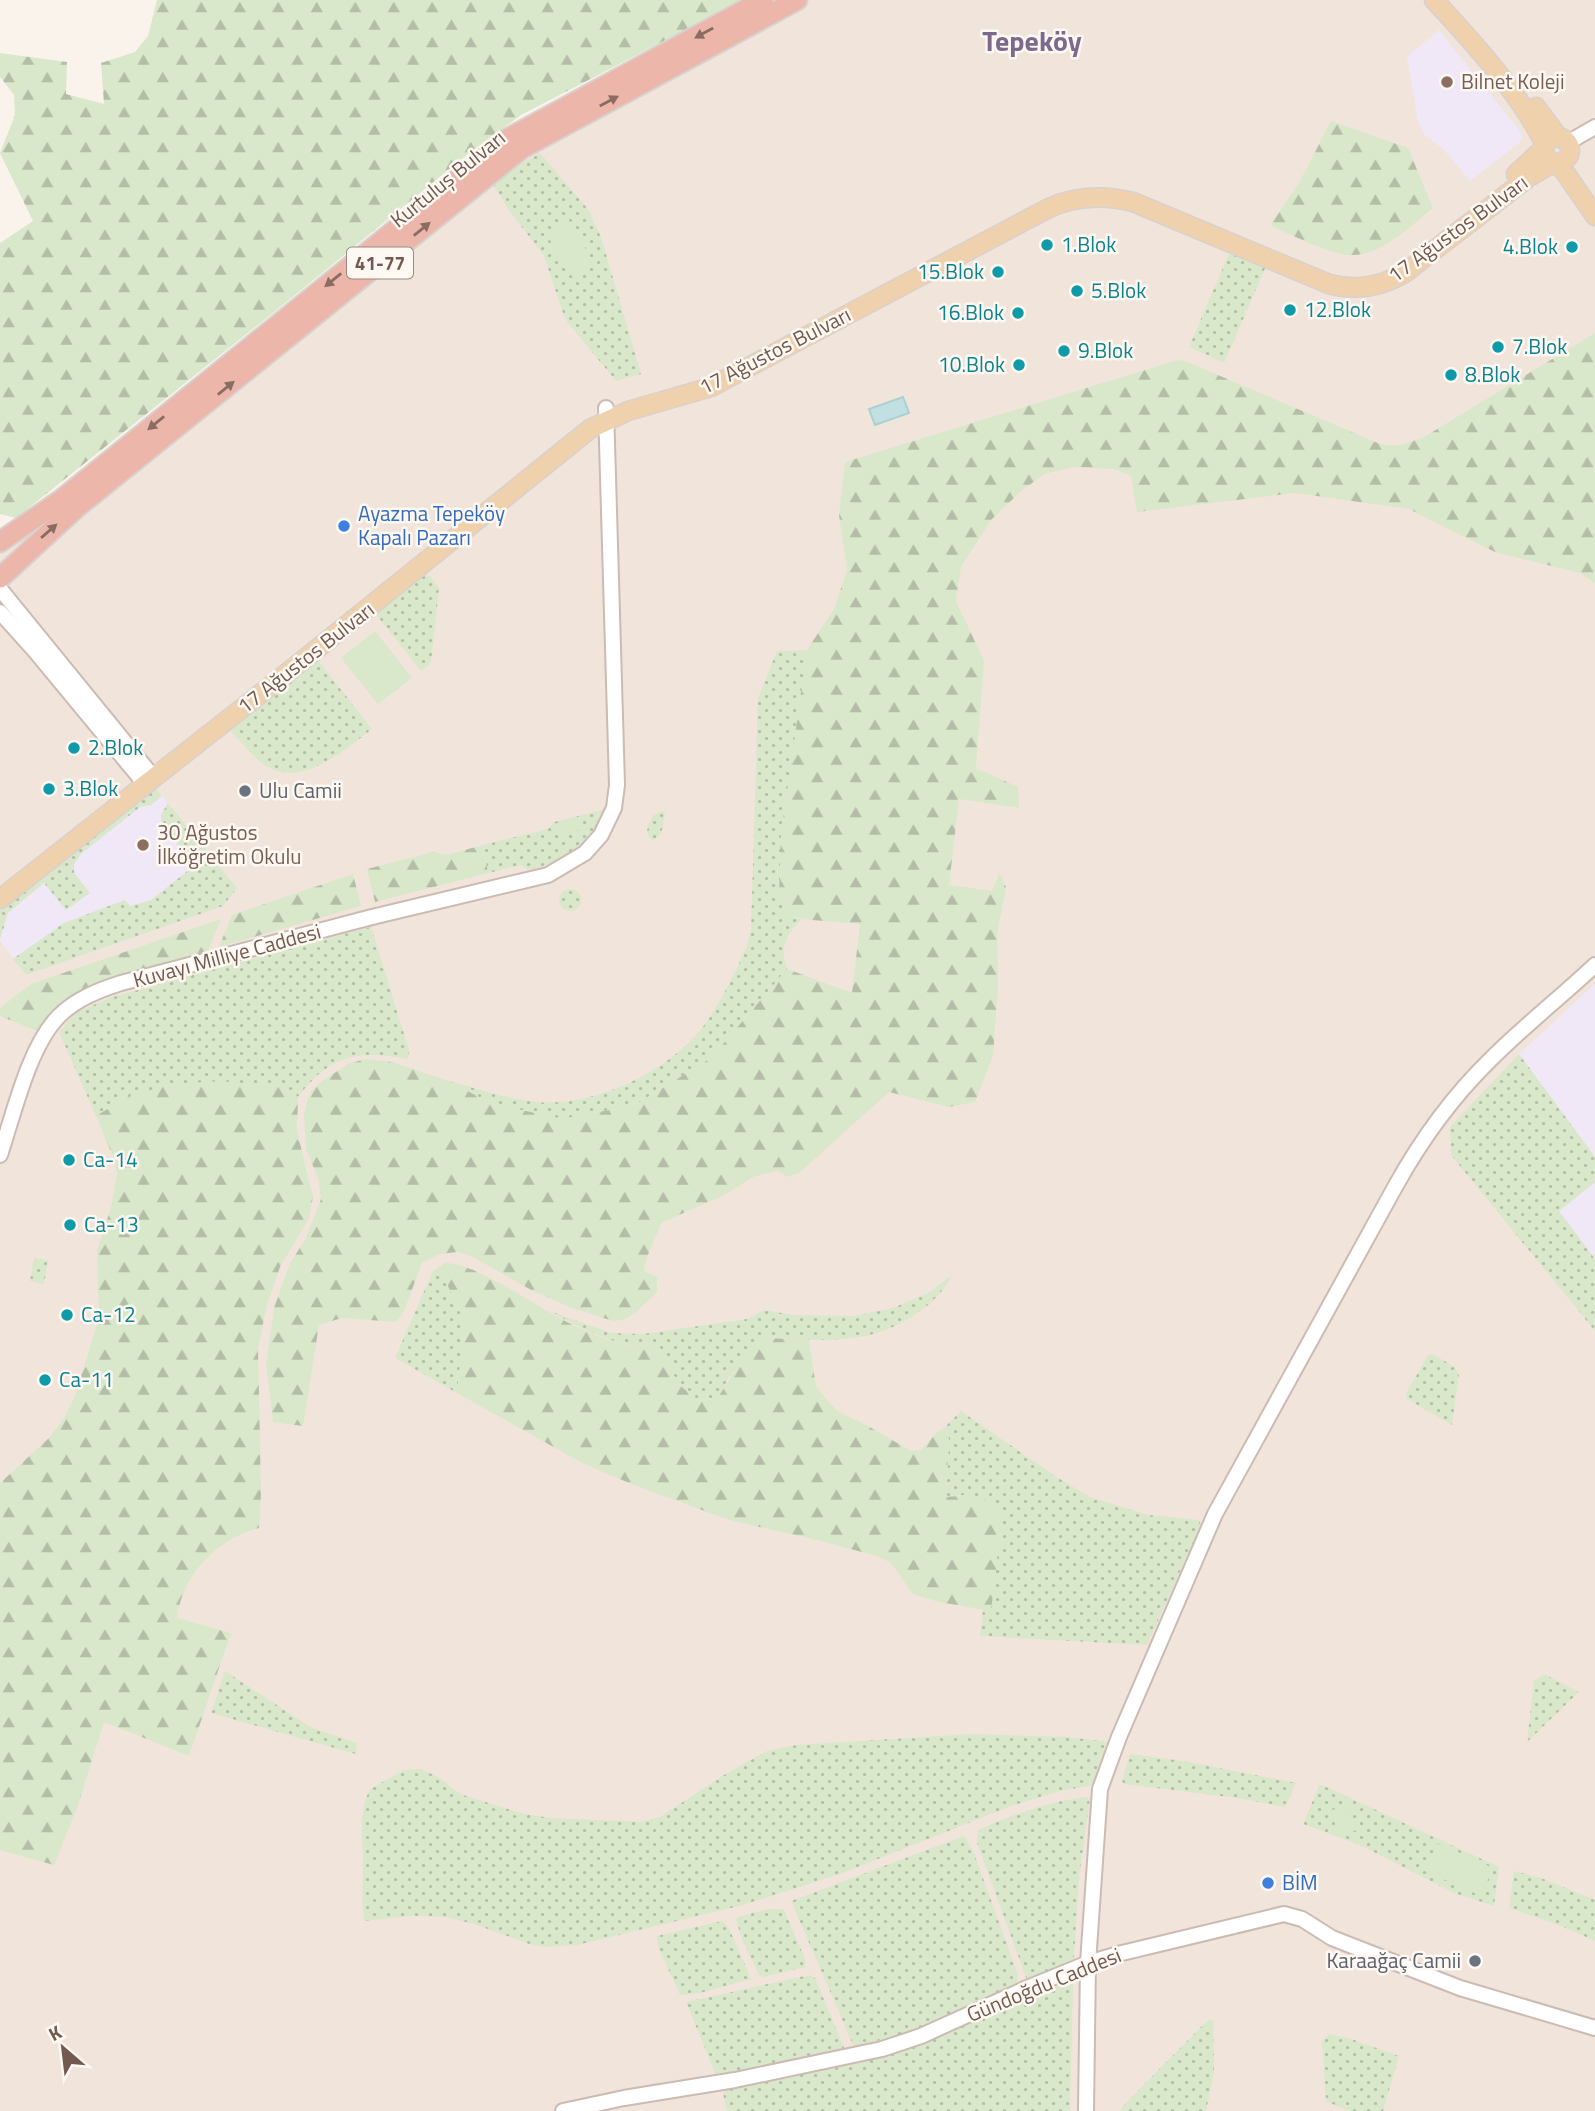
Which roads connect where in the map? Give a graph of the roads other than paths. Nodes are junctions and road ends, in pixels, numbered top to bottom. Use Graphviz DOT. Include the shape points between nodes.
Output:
graph roads {
  1 [pos="763,0"];
  2 [pos="797,0"];
  3 [pos="1434,0"];
  4 [pos="1449,0"];
  5 [pos="1595,127"];
  6 [pos="1556,151"];
  7 [pos="1595,197"];
  8 [pos="1595,216"];
  9 [pos="606,414"];
  10 [pos="0,542"];
  11 [pos="0,578"];
  12 [pos="0,589"];
  13 [pos="0,612"];
  14 [pos="146,777"];
  15 [pos="0,886"];
  16 [pos="0,899"];
  17 [pos="1595,965"];
  18 [pos="0,1154"];
  19 [pos="1088,1963"];
  20 [pos="1595,2028"];
  21 [pos="563,2111"];
  22 [pos="1086,2111"];
  1 -- 10 [label="highway, Kurtuluş Bulvarı / 41-77, one-way" via="509,138 61,500"];
  11 -- 2 [label="highway, Kurtuluş Bulvarı / 41-77, one-way" via="76,508 514,154"];
  3 -- 6 [label="main road"];
  4 -- 6 [label="main road" via="1484,40"];
  5 -- 6 [label="street"];
  6 -- 7 [label="main road"];
  6 -- 8 [label="main road"];
  6 -- 9 [label="main road, 17 Ağustos Bulvarı" via="1522,169 1399,264 1358,278 1331,274 1138,192 1098,187 1061,192 718,371"];
  9 -- 14 [label="main road, 17 Ağustos Bulvarı" via="570,429"];
  9 -- 18 [label="street, Kuvayı Milliye Caddesi" via="617,762 615,802 608,825 594,844 548,876 372,917 92,994 62,1013 38,1045"];
  12 -- 14 [label="street"];
  13 -- 14 [label="street"];
  14 -- 15 [label="main road, 17 Ağustos Bulvarı"];
  14 -- 16 [label="main road, 17 Ağustos Bulvarı"];
  17 -- 19 [label="street" via="1491,1059 1426,1137 1215,1514 1100,1789"];
  19 -- 20 [label="street, Gündoğdu Caddesi" via="1284,1914 1302,1919 1332,1938 1460,1988"];
  19 -- 21 [label="street, Gündoğdu Caddesi" via="882,2049"];
  19 -- 22 [label="street"];
}
